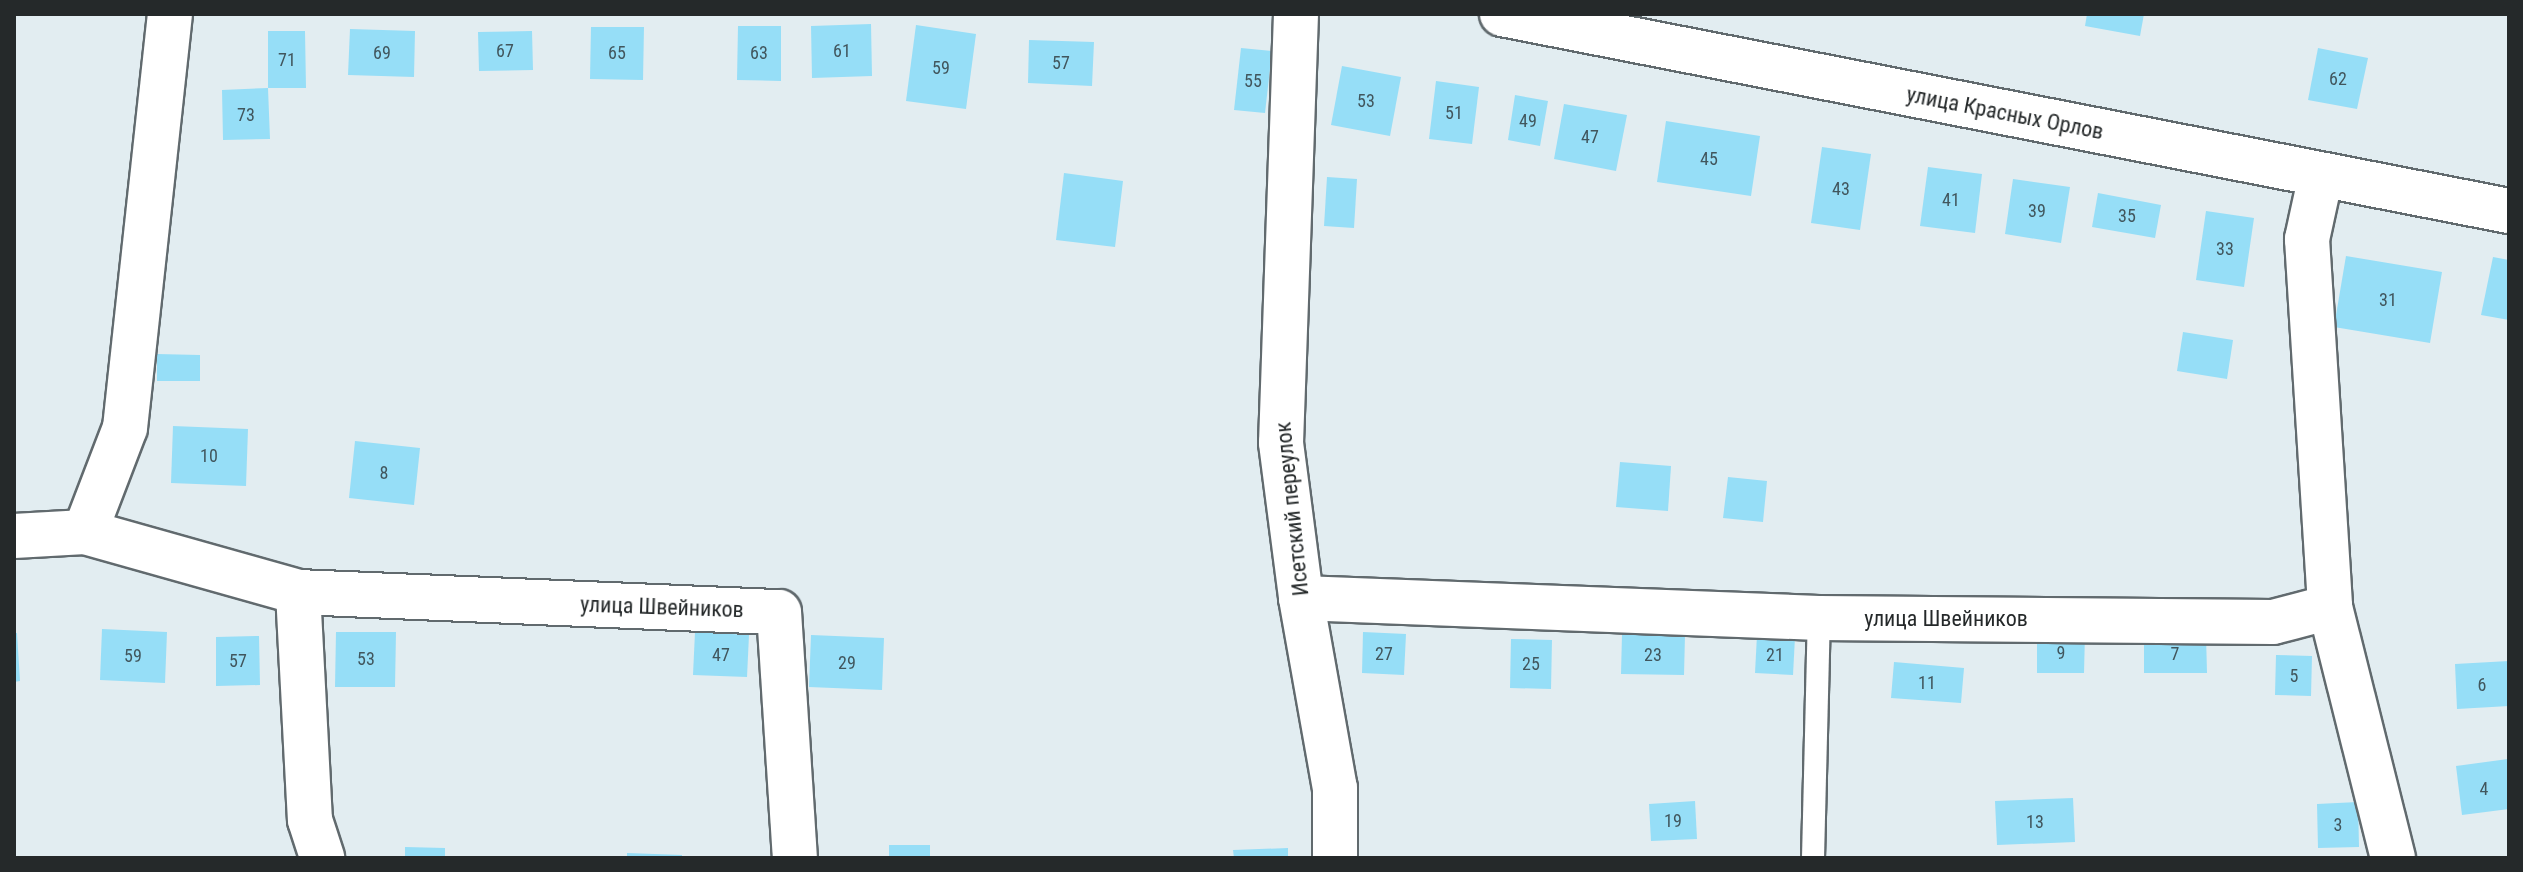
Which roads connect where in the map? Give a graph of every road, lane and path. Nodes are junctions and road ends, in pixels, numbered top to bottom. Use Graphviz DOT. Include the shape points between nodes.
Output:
graph roads {
  1 [pos="170,14"];
  2 [pos="1296,14"];
  3 [pos="1502,14"];
  4 [pos="2321,175"];
  5 [pos="2509,211"];
  6 [pos="85,532"];
  7 [pos="14,536"];
  8 [pos="298,592"];
  9 [pos="1301,598"];
  10 [pos="2330,607"];
  11 [pos="1819,618"];
  12 [pos="322,858"];
  13 [pos="795,858"];
  14 [pos="1335,858"];
  15 [pos="1813,858"];
  16 [pos="2393,858"];
  1 -- 6 [label="street" via="125,428"];
  2 -- 9 [label="street, Исетский переулок" via="1281,443"];
  3 -- 4 [label="street, улица Красных Орлов"];
  4 -- 5 [label="street, улица Красных Орлов"];
  4 -- 10 [label="street" via="2307,239"];
  6 -- 7 [label="street, улица Швейников"];
  6 -- 8 [label="street, улица Швейников"];
  8 -- 12 [label="street" via="310,820"];
  8 -- 13 [label="street, улица Швейников" via="779,612"];
  9 -- 11 [label="street, улица Швейников"];
  9 -- 14 [label="street, Исетский переулок" via="1335,788"];
  10 -- 11 [label="street, улица Швейников" via="2273,622"];
  10 -- 16 [label="street"];
  11 -- 15 [label="lane"];
}
